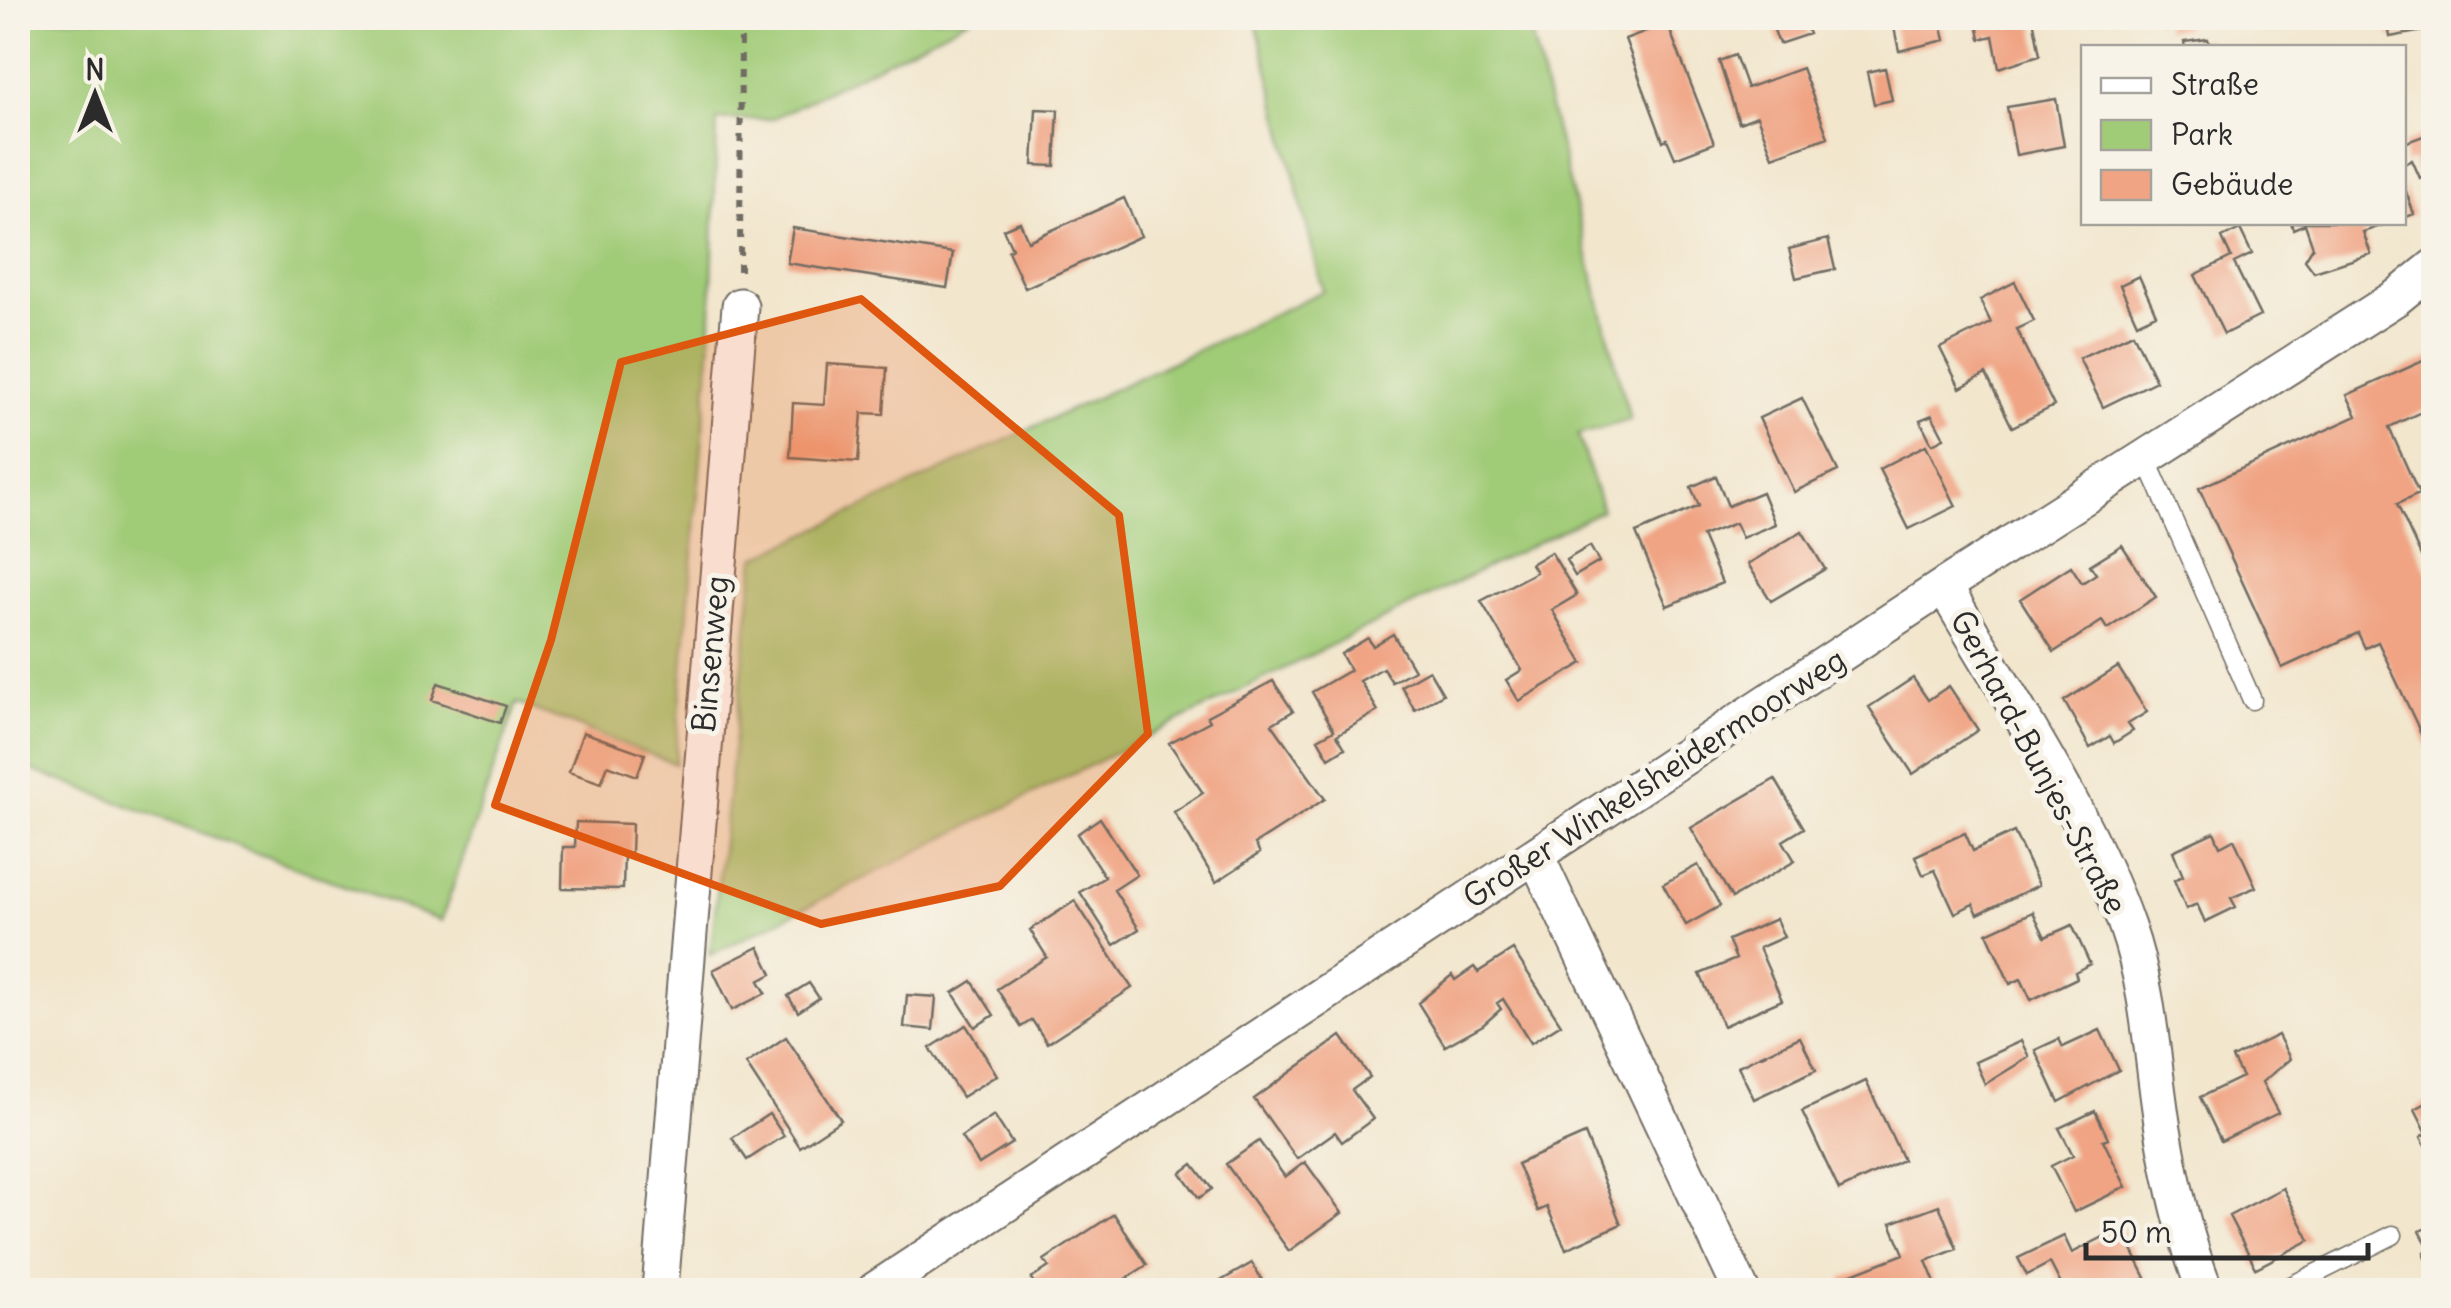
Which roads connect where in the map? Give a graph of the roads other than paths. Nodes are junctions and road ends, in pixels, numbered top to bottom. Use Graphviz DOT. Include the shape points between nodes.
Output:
graph roads {
  1 [pos="2434,268"];
  2 [pos="740,306"];
  3 [pos="2145,456"];
  4 [pos="1944,586"];
  5 [pos="2252,700"];
  6 [pos="1536,856"];
  7 [pos="2393,1235"];
  8 [pos="660,1290"];
  9 [pos="875,1290"];
  10 [pos="1740,1290"];
  11 [pos="2205,1290"];
  12 [pos="2283,1290"];
  1 -- 3 [label="street, Großer Winkelsheidermoorweg"];
  2 -- 8 [label="street, Binsenweg"];
  3 -- 4 [label="street, Großer Winkelsheidermoorweg"];
  3 -- 5 [label="lane"];
  4 -- 6 [label="street, Großer Winkelsheidermoorweg"];
  4 -- 11 [label="street, Gerhard-Bunjes-Straße" via="2090,842 2128,928 2149,1018 2163,1130"];
  6 -- 9 [label="street, Großer Winkelsheidermoorweg"];
  6 -- 10 [label="street"];
  7 -- 12 [label="lane"];
}
